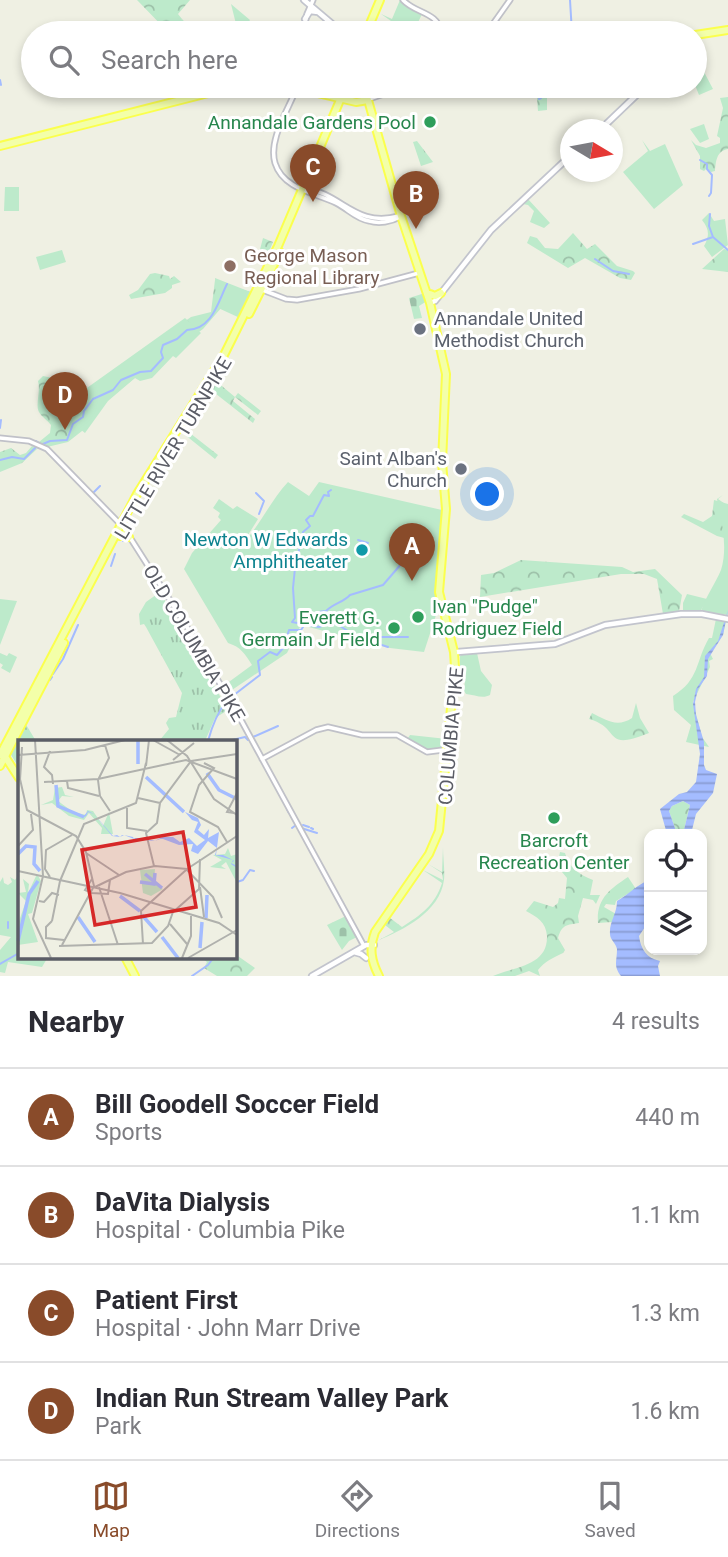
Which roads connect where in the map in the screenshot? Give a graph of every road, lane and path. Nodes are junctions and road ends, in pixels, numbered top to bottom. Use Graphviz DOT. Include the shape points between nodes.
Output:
graph roads {
  1 [pos="304,0"];
  2 [pos="380,0"];
  3 [pos="403,0"];
  4 [pos="510,0"];
  5 [pos="312,3"];
  6 [pos="318,12"];
  7 [pos="305,19"];
  8 [pos="329,21"];
  9 [pos="371,21"];
  10 [pos="436,21"];
  11 [pos="495,21"];
  12 [pos="728,30"];
  13 [pos="707,33"];
  14 [pos="189,98"];
  15 [pos="293,98"];
  16 [pos="339,98"];
  17 [pos="373,98"];
  18 [pos="633,98"];
  19 [pos="368,100"];
  20 [pos="357,102"];
  21 [pos="370,108"];
  22 [pos="612,119"];
  23 [pos="329,122"];
  24 [pos="0,146"];
  25 [pos="317,151"];
  26 [pos="316,165"];
  27 [pos="560,165"];
  28 [pos="304,189"];
  29 [pos="401,216"];
  30 [pos="421,272"];
  31 [pos="260,289"];
  32 [pos="441,293"];
  33 [pos="430,294"];
  34 [pos="431,302"];
  35 [pos="0,438"];
  36 [pos="122,526"];
  37 [pos="120,536"];
  38 [pos="129,537"];
  39 [pos="443,538"];
  40 [pos="437,547"];
  41 [pos="725,619"];
  42 [pos="456,652"];
  43 [pos="450,749"];
  44 [pos="2,752"];
  45 [pos="262,759"];
  46 [pos="0,766"];
  47 [pos="12,766"];
  48 [pos="18,770"];
  49 [pos="18,776"];
  50 [pos="371,946"];
  51 [pos="353,952"];
  52 [pos="126,958"];
  53 [pos="366,958"];
  54 [pos="135,976"];
  55 [pos="312,976"];
  56 [pos="381,976"];
  1 -- 5 [label="main road"];
  2 -- 9 [label="main road"];
  3 -- 10 [label="street"];
  4 -- 11 [label="street"];
  5 -- 6 [label="main road"];
  5 -- 7 [label="street"];
  6 -- 7 [label="main road" via="310,11"];
  6 -- 8 [label="main road"];
  12 -- 13 [label="main road"];
  14 -- 24 [label="main road"];
  15 -- 28 [label="street" via="274,153 280,173"];
  16 -- 20 [label="main road"];
  16 -- 23 [label="main road, LITTLE RIVER TURNPIKE"];
  17 -- 19 [label="street"];
  18 -- 22 [label="main road"];
  19 -- 20 [label="main road"];
  19 -- 21 [label="main road, COLUMBIA PIKE"];
  20 -- 21 [label="main road"];
  21 -- 29 [label="main road, COLUMBIA PIKE"];
  23 -- 25 [label="main road, LITTLE RIVER TURNPIKE"];
  23 -- 26 [label="main road, LITTLE RIVER TURNPIKE"];
  25 -- 26 [label="main road"];
  25 -- 28 [label="main road, LITTLE RIVER TURNPIKE"];
  26 -- 28 [label="main road, LITTLE RIVER TURNPIKE"];
  27 -- 32 [label="main road" via="491,230"];
  28 -- 29 [label="street" via="367,221 390,222"];
  28 -- 31 [label="main road, LITTLE RIVER TURNPIKE"];
  29 -- 30 [label="main road, COLUMBIA PIKE"];
  30 -- 31 [label="street" via="297,300"];
  30 -- 33 [label="main road, COLUMBIA PIKE"];
  30 -- 34 [label="main road, COLUMBIA PIKE"];
  31 -- 36 [label="main road, LITTLE RIVER TURNPIKE"];
  32 -- 33 [label="main road"];
  32 -- 34 [label="main road"];
  33 -- 34 [label="main road, COLUMBIA PIKE"];
  34 -- 39 [label="main road, COLUMBIA PIKE" via="447,377"];
  34 -- 42 [label="main road, COLUMBIA PIKE" via="449,374 445,459 449,511 442,591"];
  35 -- 36 [label="street, OLD COLUMBIA PIKE" via="29,441 47,449"];
  36 -- 37 [label="main road, LITTLE RIVER TURNPIKE"];
  36 -- 38 [label="street, OLD COLUMBIA PIKE"];
  36 -- 44 [label="main road, LITTLE RIVER TURNPIKE"];
  37 -- 38 [label="main road"];
  37 -- 44 [label="main road, LITTLE RIVER TURNPIKE"];
  38 -- 45 [label="street, OLD COLUMBIA PIKE"];
  39 -- 40 [label="main road"];
  39 -- 42 [label="main road, COLUMBIA PIKE" via="440,598"];
  41 -- 42 [label="main road" via="672,615 605,625 552,645"];
  42 -- 43 [label="main road, COLUMBIA PIKE"];
  43 -- 45 [label="street" via="427,752 394,734 369,736 328,727"];
  43 -- 50 [label="main road, COLUMBIA PIKE" via="439,841"];
  44 -- 46 [label="main road, LITTLE RIVER TURNPIKE"];
  44 -- 47 [label="main road"];
  44 -- 48 [label="main road"];
  45 -- 50 [label="street, OLD COLUMBIA PIKE"];
  46 -- 47 [label="main road" via="5,762"];
  47 -- 49 [label="main road"];
  50 -- 51 [label="main road"];
  50 -- 56 [label="main road"];
  51 -- 53 [label="main road"];
  51 -- 55 [label="main road"];
  52 -- 54 [label="main road"];
}
